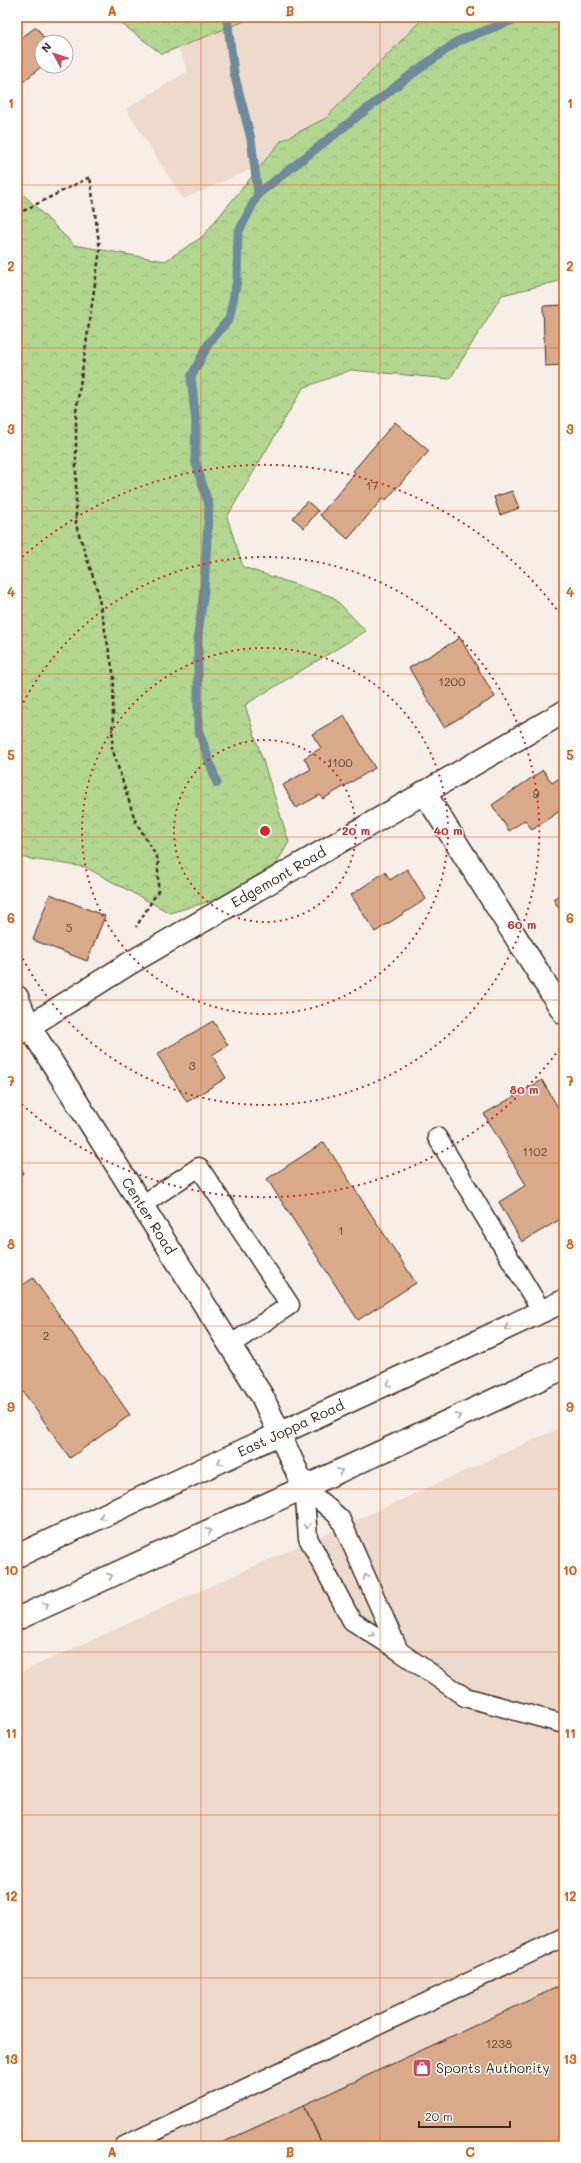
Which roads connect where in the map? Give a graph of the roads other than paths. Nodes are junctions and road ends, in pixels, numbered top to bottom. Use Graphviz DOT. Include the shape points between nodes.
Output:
graph roads {
  1 [pos="564,712"];
  2 [pos="424,792"];
  3 [pos="17,997"];
  4 [pos="564,1013"];
  5 [pos="23,1030"];
  6 [pos="437,1137"];
  7 [pos="142,1205"];
  8 [pos="564,1301"];
  9 [pos="542,1312"];
  10 [pos="230,1345"];
  11 [pos="564,1368"];
  12 [pos="281,1434"];
  13 [pos="304,1487"];
  14 [pos="17,1556"];
  15 [pos="17,1619"];
  16 [pos="400,1651"];
  17 [pos="564,1724"];
  18 [pos="564,1937"];
  19 [pos="124,2146"];
  1 -- 2 [label="street, Edgemont Road"];
  2 -- 4 [label="street"];
  2 -- 5 [label="street, Edgemont Road" via="130,963"];
  3 -- 5 [label="street, Center Road"];
  5 -- 7 [label="street, Center Road"];
  6 -- 9 [label="lane"];
  7 -- 10 [label="street, Center Road"];
  7 -- 10 [label="lane" via="199,1167 290,1306"];
  8 -- 9 [label="street, East Joppa Road"];
  9 -- 12 [label="street, East Joppa Road, one-way"];
  10 -- 12 [label="street, Center Road" via="262,1396"];
  13 -- 11 [label="street, one-way"];
  12 -- 13 [label="street, Center Road"];
  12 -- 14 [label="street, East Joppa Road, one-way"];
  15 -- 13 [label="street, one-way"];
  16 -- 13 [label="lane, one-way" via="340,1518"];
  13 -- 16 [label="lane, one-way" via="308,1538 352,1621"];
  16 -- 17 [label="lane" via="465,1697"];
  18 -- 19 [label="lane"];
}
